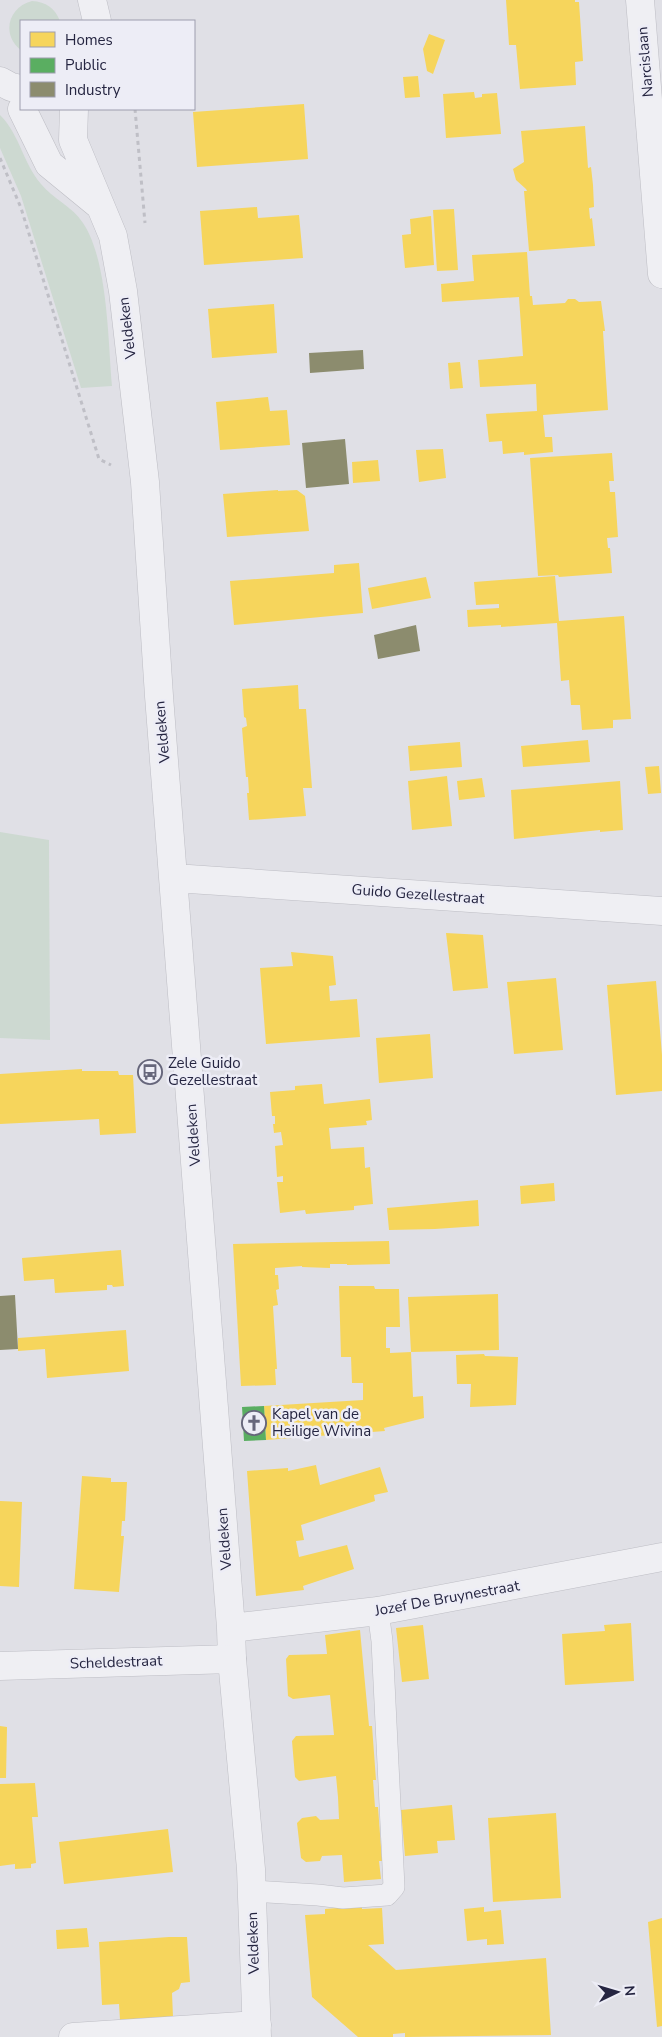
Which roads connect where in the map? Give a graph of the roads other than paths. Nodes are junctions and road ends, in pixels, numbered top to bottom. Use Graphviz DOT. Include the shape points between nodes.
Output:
graph roads {
  1 [pos="92,0"];
  2 [pos="640,0"];
  3 [pos="98,20"];
  4 [pos="23,110"];
  5 [pos="74,110"];
  6 [pos="102,208"];
  7 [pos="662,274"];
  8 [pos="174,878"];
  9 [pos="662,911"];
  10 [pos="662,1557"];
  11 [pos="378,1611"];
  12 [pos="231,1628"];
  13 [pos="232,1658"];
  14 [pos="0,1666"];
  15 [pos="252,1891"];
  16 [pos="257,2031"];
  17 [pos="73,2037"];
  1 -- 3 [label="street"];
  2 -- 7 [label="street, Narcislaan"];
  4 -- 6 [label="street, Veldeken" via="49,164"];
  5 -- 6 [label="street, Veldeken" via="73,140"];
  6 -- 8 [label="street, Veldeken" via="113,236 123,291 145,482"];
  8 -- 9 [label="street, Guido Gezellestraat"];
  8 -- 12 [label="street, Veldeken"];
  10 -- 11 [label="street, Jozef De Bruynestraat"];
  11 -- 12 [label="street, Jozef De Bruynestraat"];
  11 -- 15 [label="lane" via="394,1887 387,1895 343,1898"];
  12 -- 13 [label="street, Veldeken"];
  13 -- 14 [label="street, Scheldestraat"];
  13 -- 15 [label="street, Veldeken"];
  15 -- 16 [label="street, Veldeken"];
  16 -- 17 [label="street"];
}
